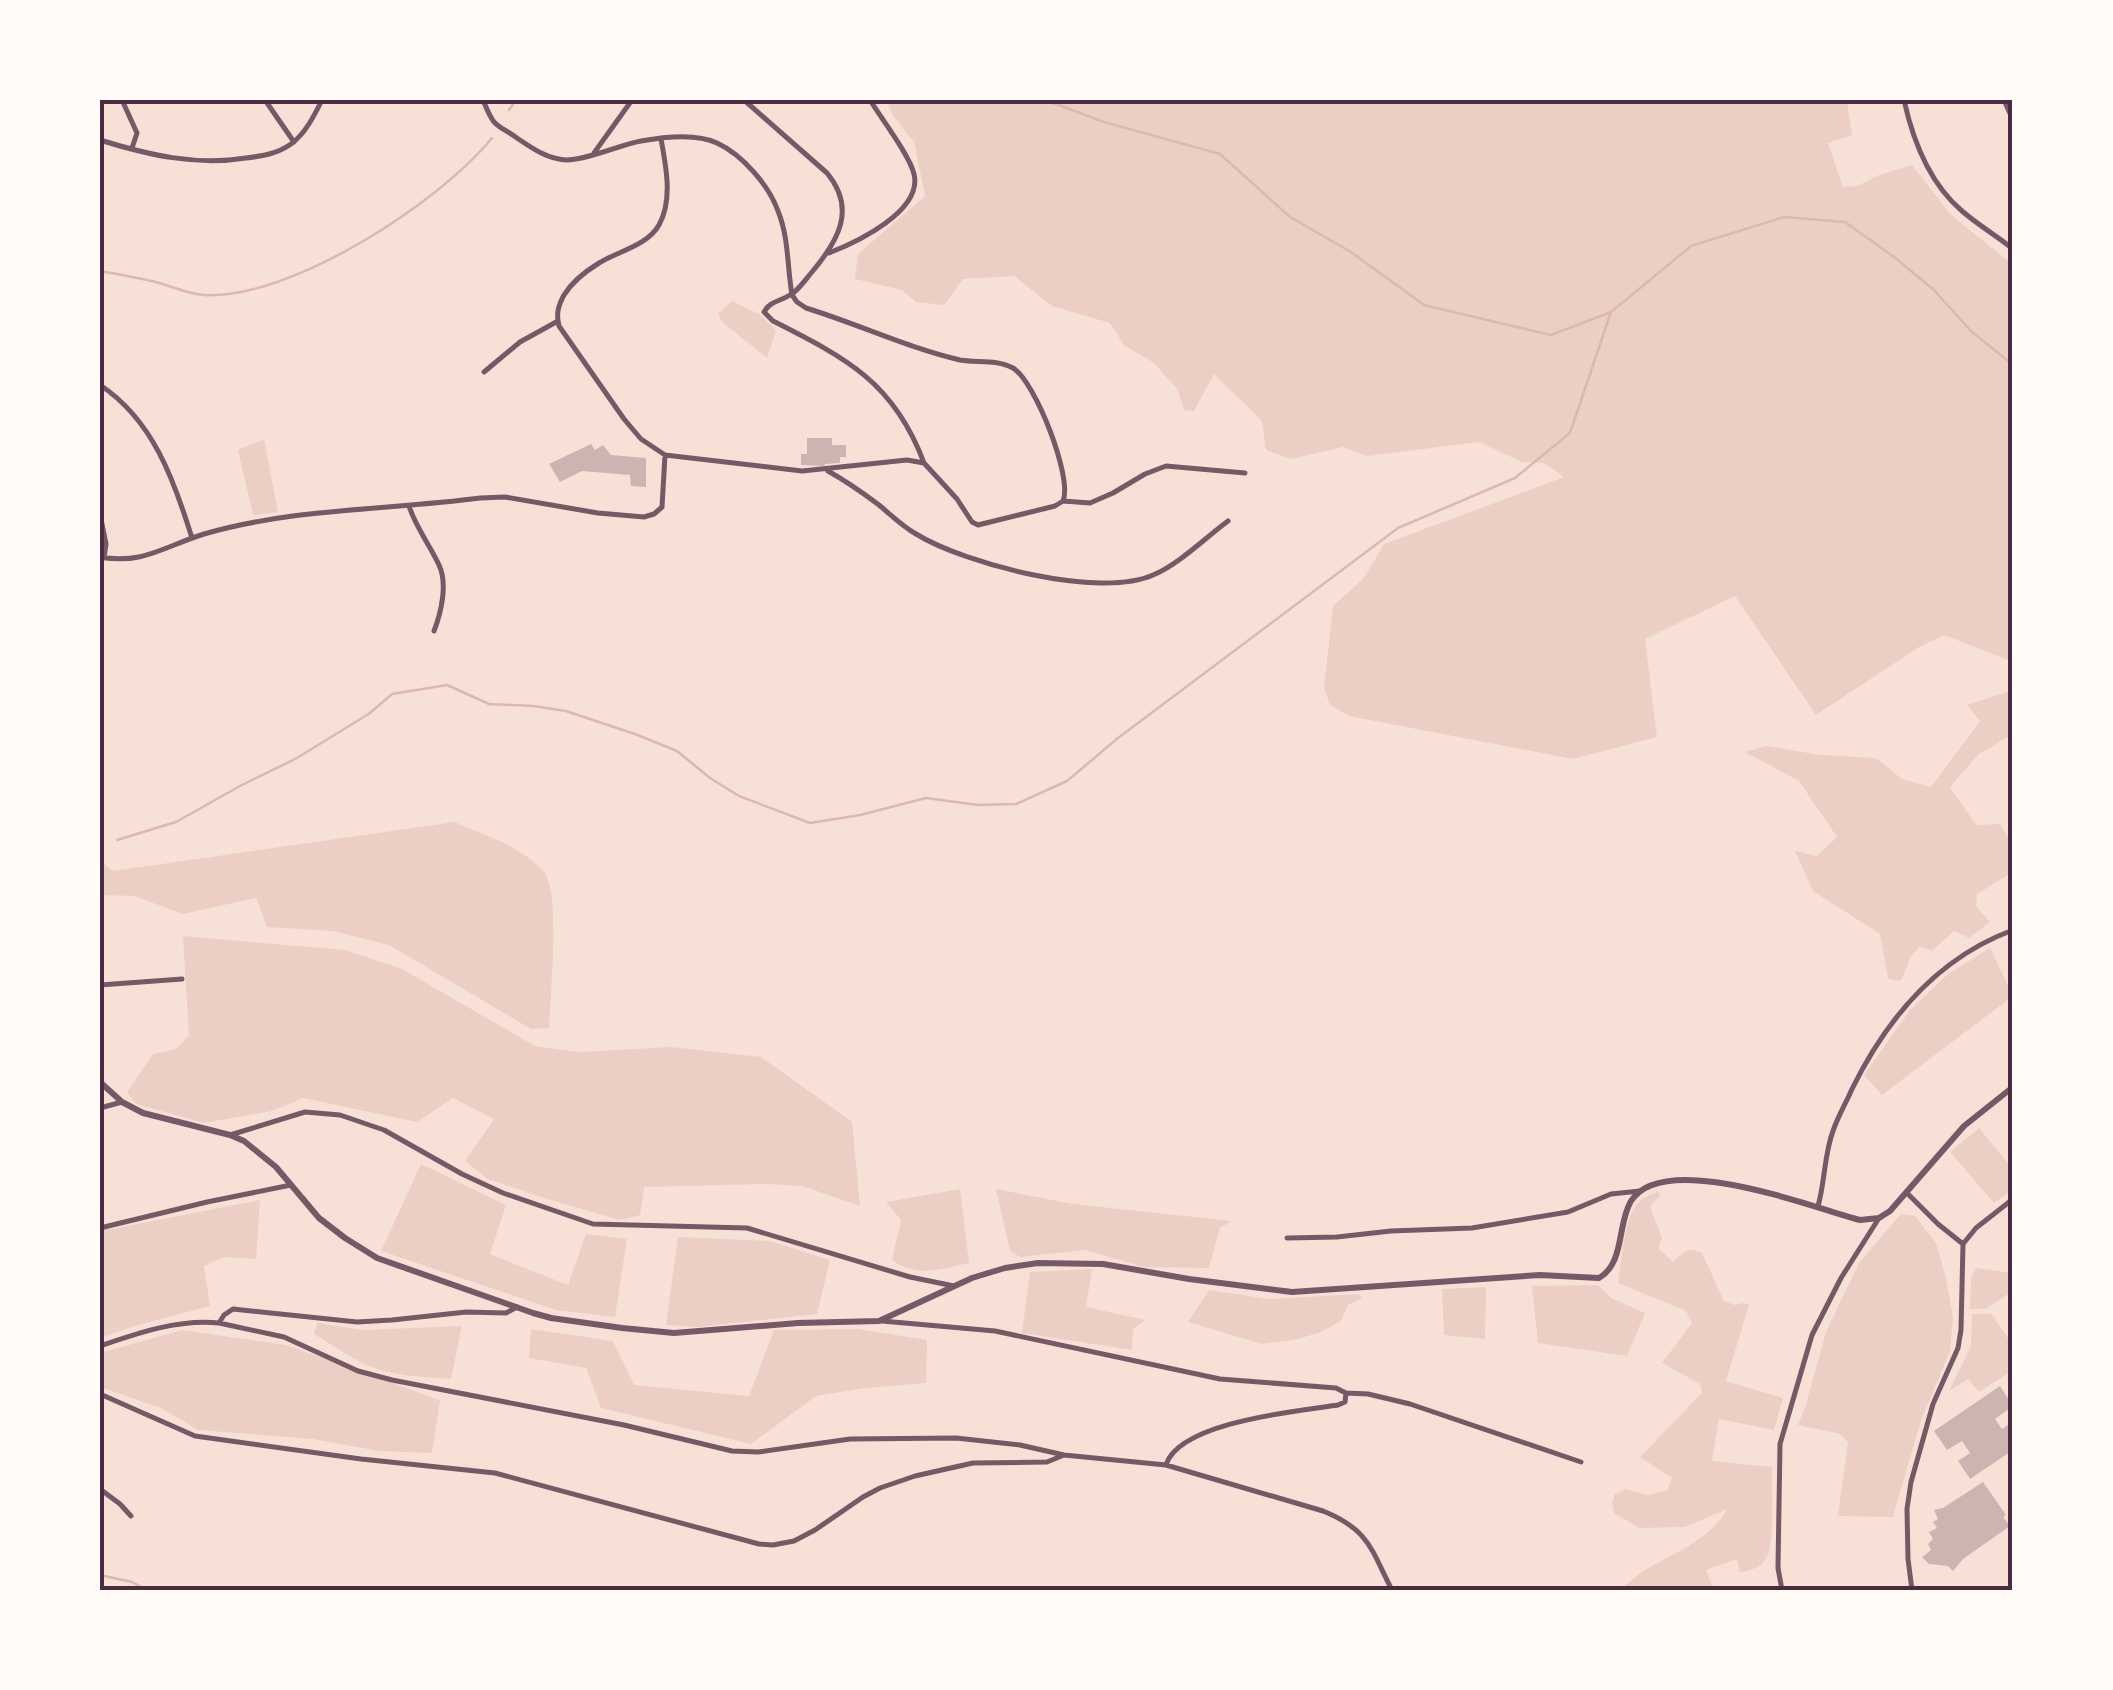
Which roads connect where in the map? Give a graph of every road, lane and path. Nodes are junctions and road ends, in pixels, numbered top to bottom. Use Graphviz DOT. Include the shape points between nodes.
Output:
graph roads {
  1 [pos="122,100"];
  2 [pos="266,100"];
  3 [pos="322,100"];
  4 [pos="483,100"];
  5 [pos="632,100"];
  6 [pos="744,100"];
  7 [pos="870,100"];
  8 [pos="1904,100"];
  9 [pos="2004,100"];
  10 [pos="2013,120"];
  11 [pos="662,139"];
  12 [pos="100,140"];
  13 [pos="294,142"];
  14 [pos="132,148"];
  15 [pos="594,153"];
  16 [pos="2013,249"];
  17 [pos="826,254"];
  18 [pos="792,294"];
  19 [pos="558,322"];
  20 [pos="484,372"];
  21 [pos="100,384"];
  22 [pos="665,454"];
  23 [pos="924,462"];
  24 [pos="826,470"];
  25 [pos="1246,473"];
  26 [pos="1063,501"];
  27 [pos="409,506"];
  28 [pos="100,514"];
  29 [pos="1228,521"];
  30 [pos="192,538"];
  31 [pos="102,557"];
  32 [pos="434,631"];
  33 [pos="2013,930"];
  34 [pos="182,979"];
  35 [pos="100,985"];
  36 [pos="100,1082"];
  37 [pos="2013,1087"];
  38 [pos="122,1102"];
  39 [pos="100,1108"];
  40 [pos="230,1134"];
  41 [pos="291,1186"];
  42 [pos="1640,1191"];
  43 [pos="1907,1194"];
  44 [pos="2013,1199"];
  45 [pos="1818,1206"];
  46 [pos="1878,1218"];
  47 [pos="100,1228"];
  48 [pos="1288,1238"];
  49 [pos="1964,1244"];
  50 [pos="954,1286"];
  51 [pos="517,1307"];
  52 [pos="879,1321"];
  53 [pos="219,1322"];
  54 [pos="100,1346"];
  55 [pos="1346,1393"];
  56 [pos="100,1394"];
  57 [pos="1064,1455"];
  58 [pos="1581,1462"];
  59 [pos="1166,1464"];
  60 [pos="100,1489"];
  61 [pos="131,1516"];
  62 [pos="1392,1590"];
  63 [pos="1782,1590"];
  64 [pos="1912,1590"];
  1 -- 14 [label="street" via="137,134"];
  2 -- 13 [label="street"];
  3 -- 13 [label="street"];
  4 -- 15 [label="street" via="496,126 535,150 566,160"];
  5 -- 15 [label="street"];
  6 -- 17 [label="street" via="837,185 844,208"];
  7 -- 17 [label="street" via="912,167 913,194 877,230"];
  8 -- 16 [label="street" via="1931,173 1961,210"];
  9 -- 10 [label="street"];
  11 -- 15 [label="street"];
  11 -- 18 [label="street" via="716,142 764,186 784,228"];
  11 -- 19 [label="street" via="668,190 662,220 644,240 582,275 560,303"];
  12 -- 14 [label="street"];
  13 -- 14 [label="street" via="265,156 225,162"];
  17 -- 18 [label="street"];
  18 -- 23 [label="street" via="764,312 876,383 916,438"];
  18 -- 26 [label="street" via="806,308 924,348 1014,368 1030,386 1060,463"];
  19 -- 20 [label="street"];
  19 -- 22 [label="street" via="617,410 641,439"];
  21 -- 30 [label="street" via="145,429 171,474"];
  22 -- 24 [label="street"];
  22 -- 27 [label="street" via="663,503 648,516 506,497"];
  23 -- 24 [label="street"];
  23 -- 26 [label="street" via="974,524"];
  24 -- 29 [label="street" via="924,538 1007,568 1079,584 1151,576"];
  25 -- 26 [label="street" via="1166,466 1090,503"];
  27 -- 30 [label="street" via="273,519"];
  27 -- 32 [label="street" via="442,573"];
  28 -- 31 [label="street"];
  30 -- 31 [label="street" via="140,558"];
  33 -- 45 [label="street" via="1940,970 1873,1048 1831,1134"];
  34 -- 35 [label="street"];
  36 -- 38 [label="street"];
  37 -- 43 [label="street" via="1964,1126"];
  38 -- 39 [label="street"];
  38 -- 40 [label="street" via="158,1118"];
  40 -- 41 [label="street" via="260,1153"];
  40 -- 50 [label="street" via="305,1112 340,1115 384,1130 503,1193 593,1224 747,1228"];
  41 -- 47 [label="street"];
  41 -- 51 [label="street" via="319,1218 376,1258"];
  42 -- 45 [label="street" via="1666,1181 1700,1181"];
  42 -- 48 [label="street" via="1611,1194 1568,1212 1472,1228"];
  42 -- 50 [label="street" via="1627,1210 1612,1268 1599,1278 1540,1275 1281,1292 1061,1262 1005,1268"];
  43 -- 46 [label="street"];
  43 -- 49 [label="street"];
  44 -- 49 [label="street"];
  45 -- 46 [label="street" via="1860,1220"];
  46 -- 63 [label="street" via="1812,1335 1780,1444"];
  49 -- 64 [label="street" via="1958,1348 1910,1482"];
  50 -- 52 [label="street"];
  51 -- 52 [label="street" via="551,1318 674,1333"];
  51 -- 53 [label="street" via="357,1322 233,1309"];
  52 -- 55 [label="street" via="995,1331 1194,1374"];
  53 -- 54 [label="street" via="190,1322"];
  53 -- 57 [label="street" via="284,1336 358,1372 732,1450 931,1438"];
  55 -- 58 [label="street" via="1410,1404"];
  55 -- 59 [label="street" via="1338,1405 1201,1434 1172,1450"];
  56 -- 57 [label="street" via="194,1436 494,1473 758,1544 794,1541 863,1497 915,1476"];
  57 -- 59 [label="street"];
  59 -- 62 [label="street" via="1344,1520 1369,1544"];
  60 -- 61 [label="street"];
}
